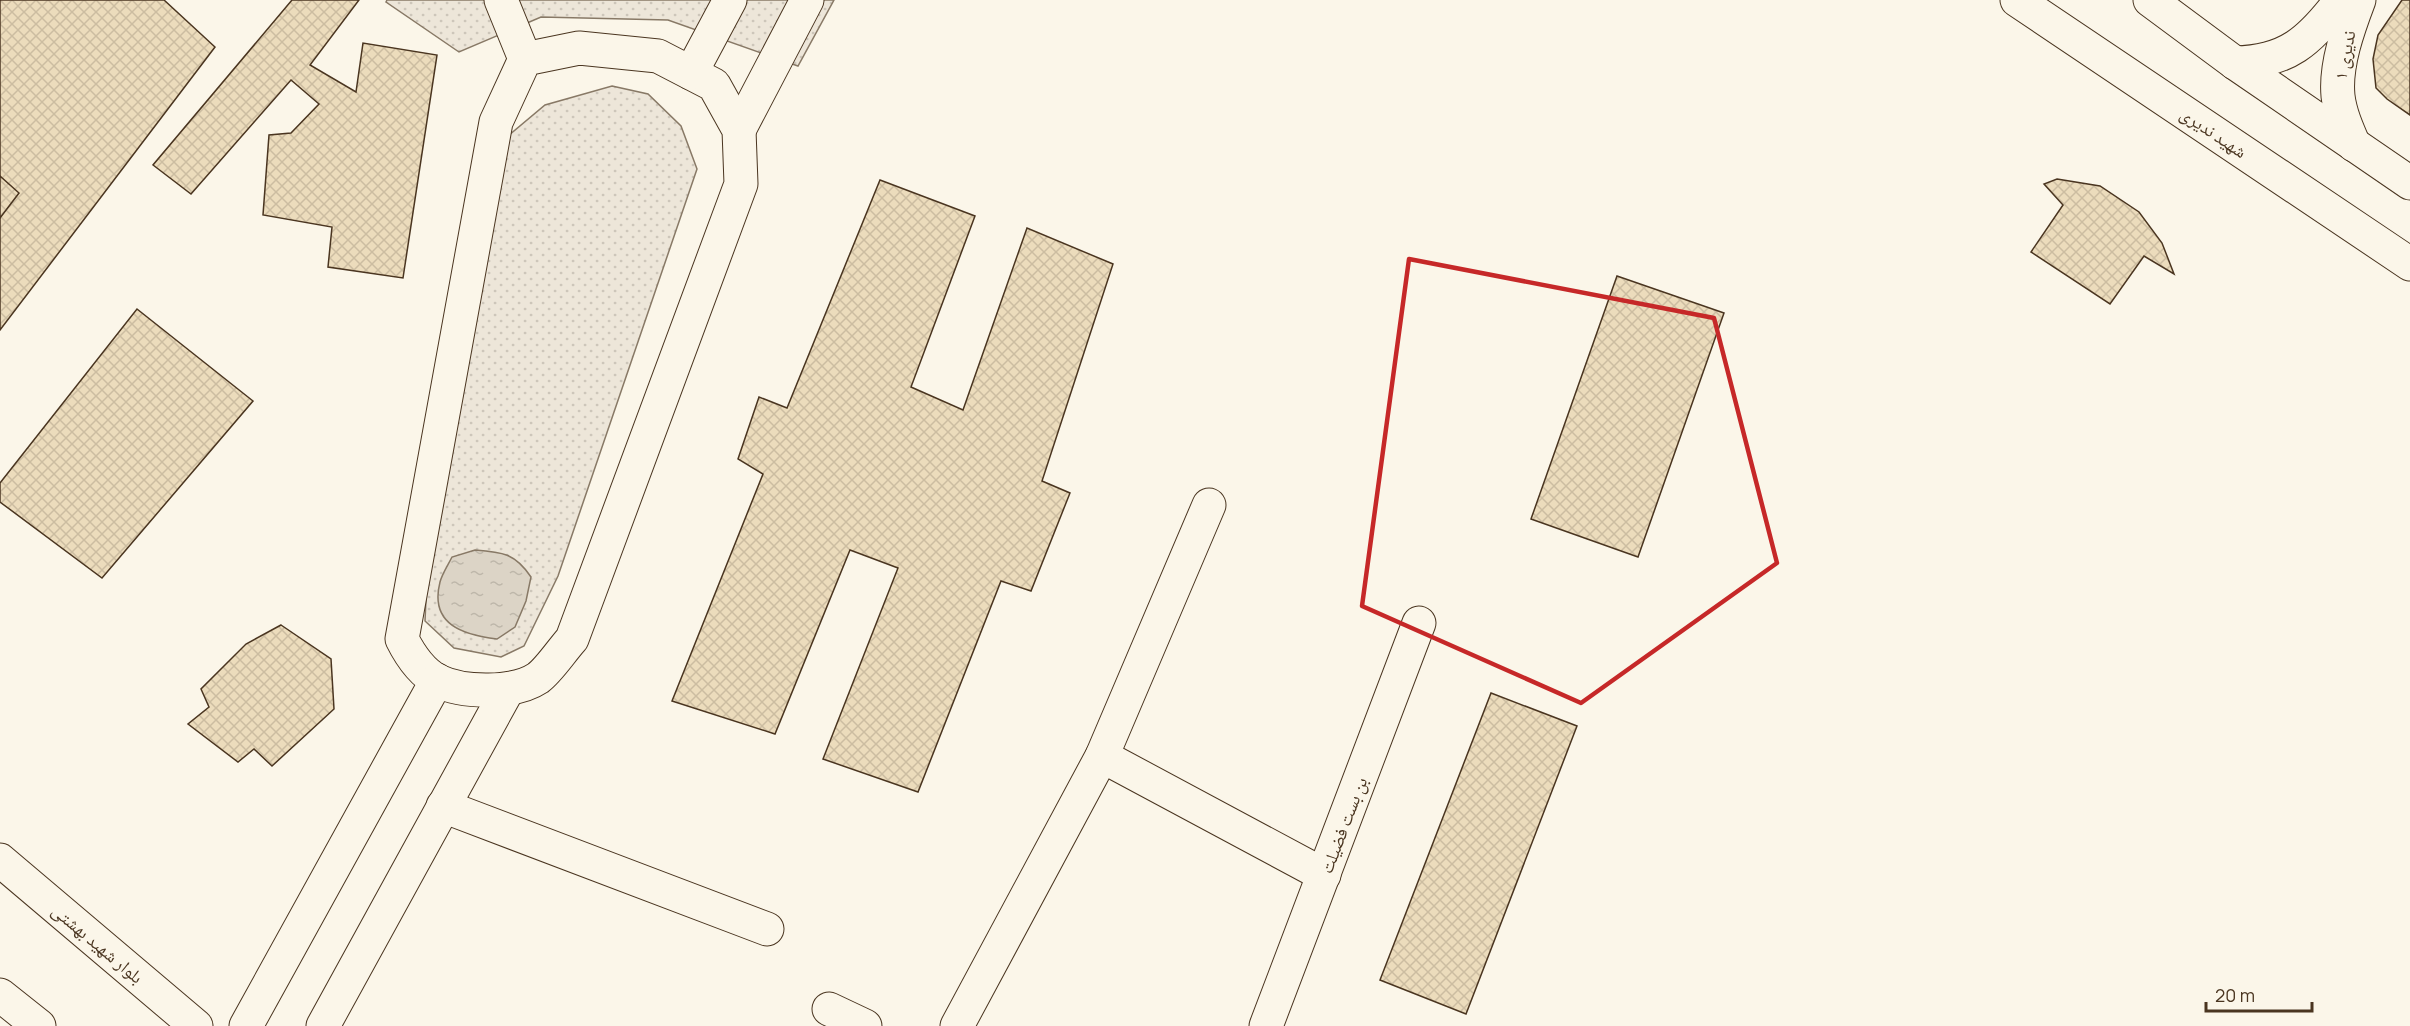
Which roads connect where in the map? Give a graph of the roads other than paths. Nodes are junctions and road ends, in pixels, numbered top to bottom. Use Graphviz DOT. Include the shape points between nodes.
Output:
graph roads {
  1 [pos="501,0"];
  2 [pos="730,0"];
  3 [pos="807,0"];
  4 [pos="2018,0"];
  5 [pos="2150,0"];
  6 [pos="2341,0"];
  7 [pos="2359,0"];
  8 [pos="525,60"];
  9 [pos="2235,63"];
  10 [pos="691,73"];
  11 [pos="739,130"];
  12 [pos="2354,145"];
  13 [pos="2410,183"];
  14 [pos="2410,264"];
  15 [pos="1209,505"];
  16 [pos="1419,623"];
  17 [pos="437,681"];
  18 [pos="508,689"];
  19 [pos="1102,756"];
  20 [pos="443,806"];
  21 [pos="0,860"];
  22 [pos="1324,875"];
  23 [pos="767,928"];
  24 [pos="0,995"];
  25 [pos="829,1009"];
  26 [pos="39,1026"];
  27 [pos="196,1026"];
  28 [pos="246,1026"];
  29 [pos="322,1026"];
  30 [pos="865,1026"];
  31 [pos="957,1026"];
  32 [pos="1266,1026"];
  1 -- 8 [label="street"];
  2 -- 10 [label="street"];
  3 -- 11 [label="street"];
  4 -- 14 [label="street, شهید ندیری"];
  5 -- 9 [label="street"];
  6 -- 9 [label="street" via="2293,50 2275,58"];
  7 -- 12 [label="street, ندیری ۱" via="2338,75 2343,118"];
  8 -- 10 [label="street" via="579,48 658,56"];
  8 -- 17 [label="street" via="496,122 402,639 411,658"];
  9 -- 12 [label="street"];
  10 -- 11 [label="street" via="714,85"];
  11 -- 18 [label="street" via="741,184 572,639 538,678"];
  12 -- 13 [label="street"];
  15 -- 19 [label="street"];
  16 -- 22 [label="street, بن بست فضیلت"];
  17 -- 18 [label="street" via="467,689"];
  17 -- 28 [label="street"];
  18 -- 20 [label="street"];
  19 -- 22 [label="street"];
  19 -- 31 [label="street"];
  20 -- 23 [label="street"];
  20 -- 29 [label="street"];
  21 -- 27 [label="street, بلوار شهید بهشتی"];
  22 -- 32 [label="street, بن بست فضیلت"];
  24 -- 26 [label="street"];
  25 -- 30 [label="street"];
}
